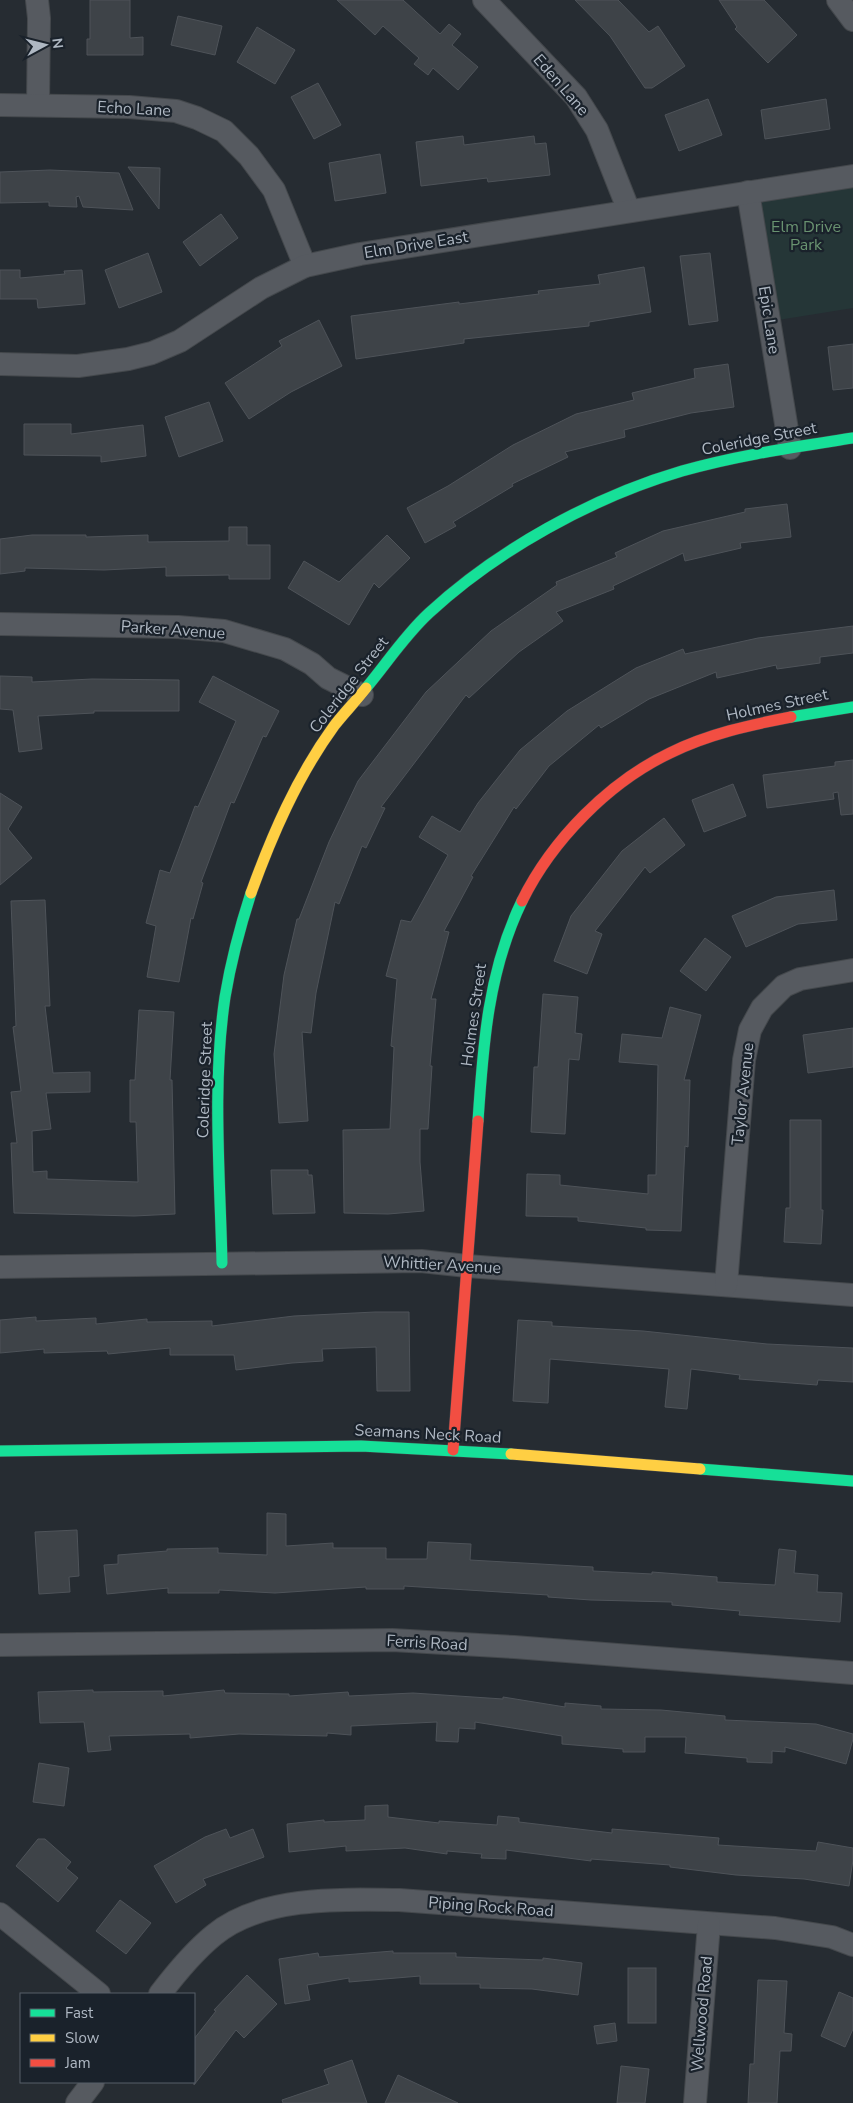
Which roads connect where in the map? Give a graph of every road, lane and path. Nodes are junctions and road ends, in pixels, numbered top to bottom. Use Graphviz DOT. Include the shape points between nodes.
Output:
graph roads {
  1 [pos="36,0"];
  2 [pos="484,0"];
  3 [pos="838,0"];
  4 [pos="853,20"];
  5 [pos="0,105"];
  6 [pos="38,106"];
  7 [pos="853,176"];
  8 [pos="748,192"];
  9 [pos="629,211"];
  10 [pos="305,266"];
  11 [pos="0,364"];
  12 [pos="853,438"];
  13 [pos="790,448"];
  14 [pos="0,624"];
  15 [pos="362,695"];
  16 [pos="853,707"];
  17 [pos="853,970"];
  18 [pos="222,1263"];
  19 [pos="467,1266"];
  20 [pos="0,1267"];
  21 [pos="726,1285"];
  22 [pos="853,1295"];
  23 [pos="453,1450"];
  24 [pos="0,1451"];
  25 [pos="853,1481"];
  26 [pos="0,1645"];
  27 [pos="853,1673"];
  28 [pos="0,1914"];
  29 [pos="709,1924"];
  30 [pos="853,1945"];
  31 [pos="98,1993"];
  32 [pos="161,1993"];
  33 [pos="92,2083"];
  34 [pos="76,2103"];
  35 [pos="695,2103"];
  1 -- 6 [label="street" via="39,18"];
  2 -- 9 [label="street, Eden Lane" via="576,98 597,130"];
  3 -- 4 [label="street"];
  5 -- 6 [label="street, Echo Lane"];
  6 -- 10 [label="street, Echo Lane" via="176,111 224,131 249,156 274,190"];
  7 -- 8 [label="street, Elm Drive East"];
  8 -- 9 [label="street, Elm Drive East"];
  8 -- 13 [label="street, Epic Lane"];
  9 -- 10 [label="street, Elm Drive East" via="360,254"];
  10 -- 11 [label="street, Elm Drive East" via="261,288 180,341 152,353 78,366"];
  12 -- 13 [label="street, Coleridge Street"];
  13 -- 15 [label="street, Coleridge Street" via="732,457 658,479 602,501 529,540 486,568 432,611 408,634"];
  14 -- 15 [label="street, Parker Avenue" via="178,627 224,631 285,649 312,664 328,678"];
  15 -- 18 [label="street, Coleridge Street" via="331,730 286,806 251,894 236,946 225,997 218,1080"];
  16 -- 19 [label="street, Holmes Street" via="741,726 681,748 647,765 584,816 530,887 513,920 496,966 485,1038"];
  17 -- 21 [label="street, Taylor Avenue" via="784,986 762,1008 750,1030 744,1060"];
  18 -- 19 [label="street, Whittier Avenue" via="421,1261"];
  18 -- 20 [label="street, Whittier Avenue"];
  19 -- 21 [label="street, Whittier Avenue"];
  19 -- 23 [label="street, Holmes Street"];
  21 -- 22 [label="street, Whittier Avenue"];
  23 -- 24 [label="street, Seamans Neck Road" via="361,1446"];
  23 -- 25 [label="street, Seamans Neck Road"];
  26 -- 27 [label="street, Ferris Road" via="392,1640"];
  28 -- 31 [label="street"];
  29 -- 30 [label="street, Piping Rock Road" via="775,1928 832,1937"];
  29 -- 32 [label="street, Piping Rock Road" via="400,1900 350,1899 283,1905 247,1916 216,1934 182,1966"];
  29 -- 35 [label="street, Wellwood Road"];
  33 -- 34 [label="street"];
}
